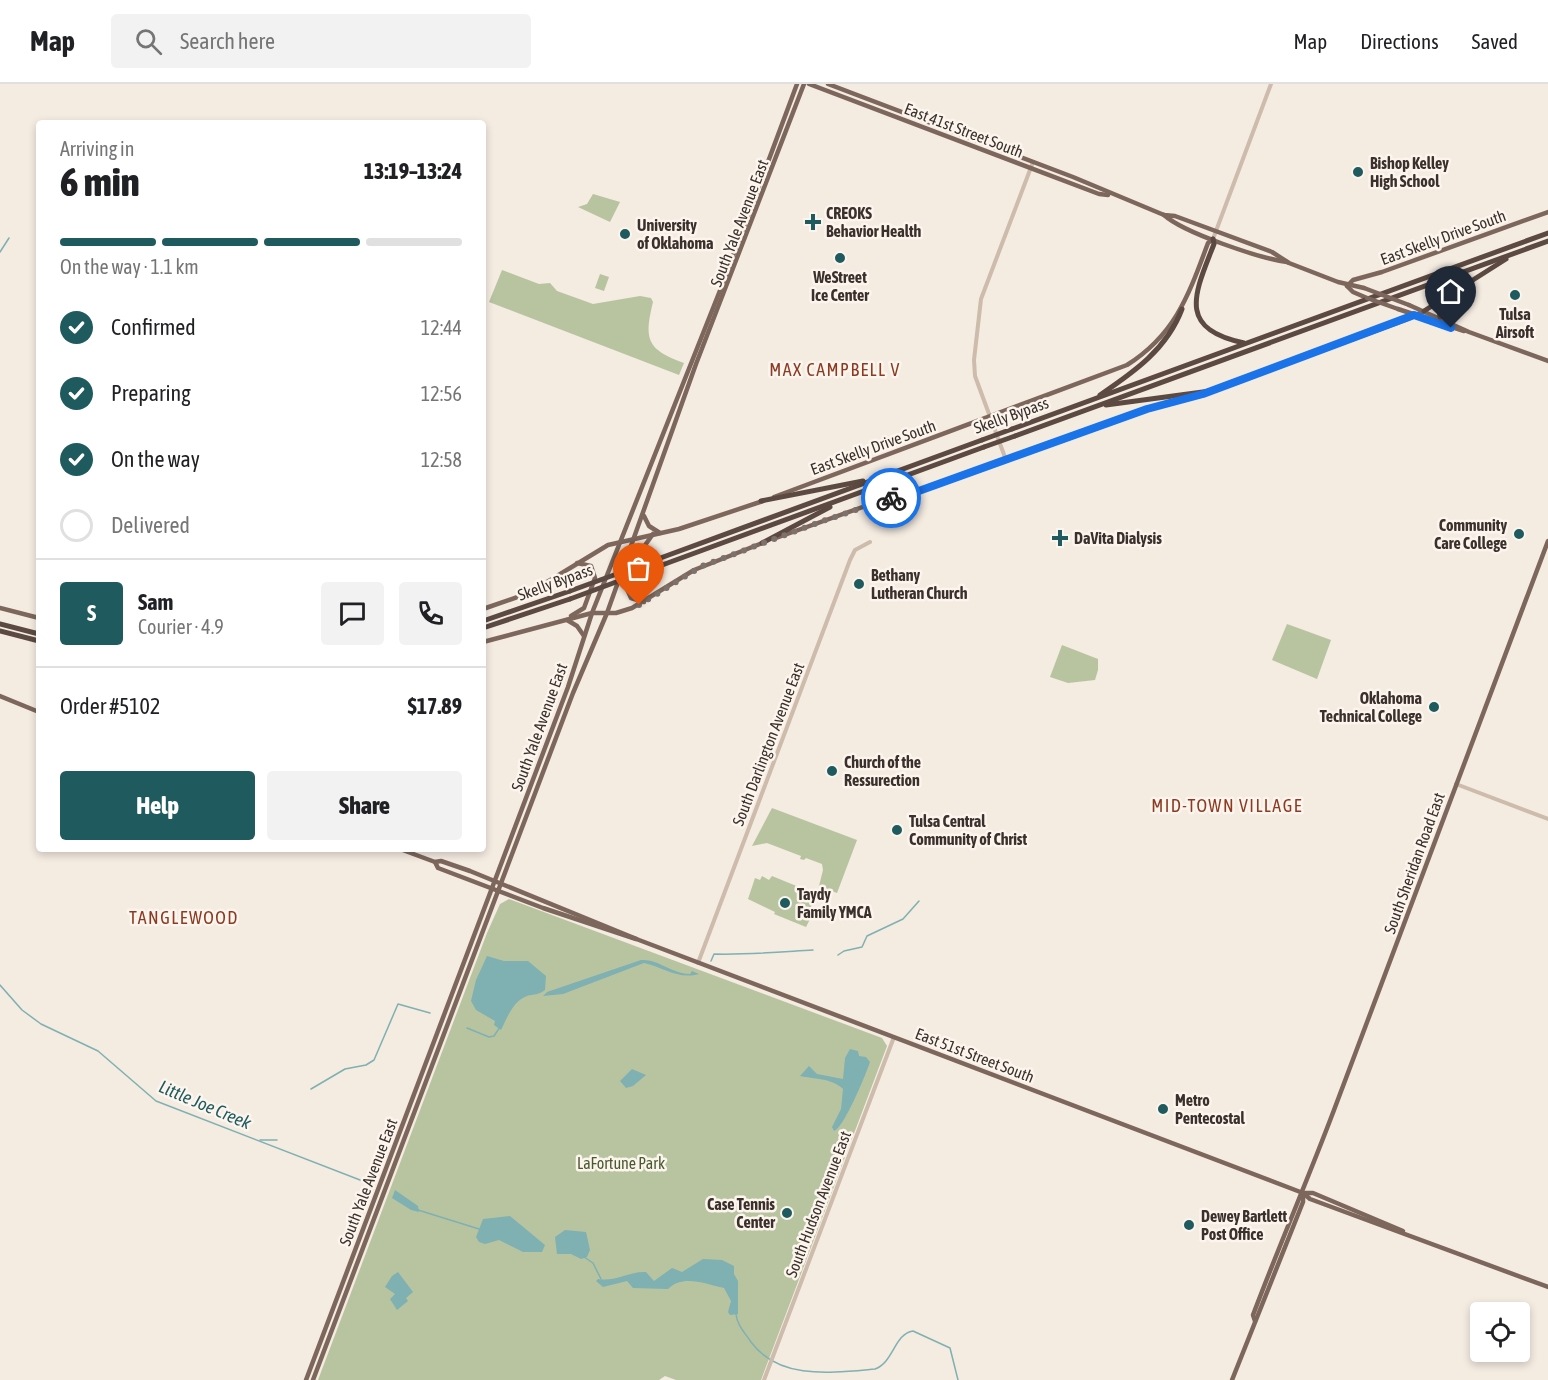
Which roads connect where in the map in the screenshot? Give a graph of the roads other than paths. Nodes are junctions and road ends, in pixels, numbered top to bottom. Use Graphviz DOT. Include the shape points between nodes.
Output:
graph roads {
  1 [pos="797,84"];
  2 [pos="804,84"];
  3 [pos="809,84"];
  4 [pos="828,84"];
  5 [pos="1271,84"];
  6 [pos="901,112"];
  7 [pos="899,118"];
  8 [pos="976,141"];
  9 [pos="974,147"];
  10 [pos="771,157"];
  11 [pos="1032,165"];
  12 [pos="773,167"];
  13 [pos="1548,212"];
  14 [pos="1164,215"];
  15 [pos="1216,231"];
  16 [pos="1548,233"];
  17 [pos="1213,238"];
  18 [pos="1548,240"];
  19 [pos="1516,252"];
  20 [pos="1289,262"];
  21 [pos="733,266"];
  22 [pos="1347,285"];
  23 [pos="1438,302"];
  24 [pos="1182,309"];
  25 [pos="1424,311"];
  26 [pos="1414,315"];
  27 [pos="1440,317"];
  28 [pos="1469,332"];
  29 [pos="1245,344"];
  30 [pos="1548,361"];
  31 [pos="693,363"];
  32 [pos="1210,391"];
  33 [pos="1094,400"];
  34 [pos="1098,405"];
  35 [pos="990,417"];
  36 [pos="656,457"];
  37 [pos="662,460"];
  38 [pos="1006,460"];
  39 [pos="873,480"];
  40 [pos="848,497"];
  41 [pos="760,501"];
  42 [pos="644,516"];
  43 [pos="660,533"];
  44 [pos="653,534"];
  45 [pos="635,538"];
  46 [pos="620,542"];
  47 [pos="870,542"];
  48 [pos="1548,542"];
  49 [pos="762,543"];
  50 [pos="577,563"];
  51 [pos="644,602"];
  52 [pos="0,608"];
  53 [pos="486,608"];
  54 [pos="592,613"];
  55 [pos="607,613"];
  56 [pos="36,617"];
  57 [pos="486,620"];
  58 [pos="564,620"];
  59 [pos="0,624"];
  60 [pos="486,627"];
  61 [pos="0,632"];
  62 [pos="36,633"];
  63 [pos="584,637"];
  64 [pos="36,640"];
  65 [pos="486,641"];
  66 [pos="572,676"];
  67 [pos="579,679"];
  68 [pos="568,687"];
  69 [pos="575,690"];
  70 [pos="0,696"];
  71 [pos="36,711"];
  72 [pos="549,740"];
  73 [pos="555,742"];
  74 [pos="1456,784"];
  75 [pos="524,806"];
  76 [pos="530,808"];
  77 [pos="1548,819"];
  78 [pos="408,852"];
  79 [pos="435,862"];
  80 [pos="495,881"];
  81 [pos="502,883"];
  82 [pos="492,888"];
  83 [pos="499,891"];
  84 [pos="639,940"];
  85 [pos="698,963"];
  86 [pos="894,1037"];
  87 [pos="1303,1193"];
  88 [pos="1280,1246"];
  89 [pos="1281,1262"];
  90 [pos="1548,1287"];
  91 [pos="1255,1321"];
  92 [pos="306,1380"];
  93 [pos="313,1380"];
  94 [pos="764,1380"];
  95 [pos="1232,1380"];
  1 -- 10 [label="main road, South Yale Avenue East"];
  2 -- 12 [label="main road, South Yale Avenue East"];
  3 -- 7 [label="main road, East 41st Street South"];
  4 -- 6 [label="main road, East 41st Street South"];
  5 -- 15 [label="street"];
  6 -- 7 [label="main road"];
  6 -- 8 [label="main road, East 41st Street South"];
  7 -- 9 [label="main road, East 41st Street South"];
  8 -- 9 [label="main road"];
  8 -- 11 [label="main road, East 41st Street South"];
  9 -- 11 [label="main road, East 41st Street South"];
  10 -- 12 [label="main road"];
  10 -- 21 [label="main road, South Yale Avenue East"];
  11 -- 14 [label="main road, East 41st Street South"];
  11 -- 35 [label="street" via="980,304 975,372"];
  12 -- 21 [label="main road, South Yale Avenue East"];
  13 -- 22 [label="main road, East Skelly Drive South"];
  14 -- 15 [label="main road, East 41st Street South"];
  14 -- 17 [label="main road, East 41st Street South"];
  15 -- 17 [label="street"];
  15 -- 20 [label="main road, East 41st Street South"];
  16 -- 29 [label="highway, Skelly Bypass"];
  17 -- 20 [label="main road, East 41st Street South" via="1269,260"];
  17 -- 24 [label="main road, East Skelly Drive South"];
  17 -- 29 [label="highway" via="1197,290 1198,314 1216,336"];
  18 -- 19 [label="highway, Skelly Bypass"];
  19 -- 23 [label="highway"];
  19 -- 34 [label="highway, Skelly Bypass"];
  20 -- 22 [label="main road, East 41st Street South"];
  21 -- 31 [label="main road, South Yale Avenue East"];
  22 -- 25 [label="main road, East 41st Street South, bridge"];
  22 -- 26 [label="main road, East 41st Street South, bridge" via="1353,292"];
  23 -- 25 [label="highway"];
  23 -- 27 [label="highway"];
  24 -- 33 [label="highway" via="1171,333 1149,359"];
  24 -- 35 [label="main road, East Skelly Drive South" via="1153,346 1127,365"];
  25 -- 26 [label="main road"];
  25 -- 27 [label="main road, East 41st Street South"];
  26 -- 28 [label="main road, East 41st Street South"];
  26 -- 32 [label="main road"];
  27 -- 28 [label="main road, East 41st Street South"];
  28 -- 30 [label="main road, East 41st Street South"];
  29 -- 33 [label="highway, Skelly Bypass"];
  31 -- 36 [label="main road, South Yale Avenue East"];
  31 -- 37 [label="main road, South Yale Avenue East"];
  32 -- 34 [label="highway"];
  32 -- 38 [label="main road" via="1147,409"];
  33 -- 39 [label="highway, Skelly Bypass, bridge"];
  34 -- 40 [label="highway, Skelly Bypass, bridge"];
  35 -- 38 [label="street"];
  35 -- 41 [label="main road, East Skelly Drive South"];
  36 -- 37 [label="main road"];
  36 -- 46 [label="main road, South Yale Avenue East"];
  37 -- 42 [label="main road, South Yale Avenue East"];
  38 -- 49 [label="main road"];
  39 -- 41 [label="highway"];
  39 -- 57 [label="highway, Skelly Bypass, bridge"];
  40 -- 49 [label="highway"];
  40 -- 60 [label="highway, Skelly Bypass, bridge"];
  41 -- 43 [label="main road, East Skelly Drive South"];
  42 -- 43 [label="main road" via="649,526"];
  42 -- 45 [label="main road, South Yale Avenue East"];
  43 -- 44 [label="main road, East Skelly Drive South"];
  44 -- 45 [label="main road, East Skelly Drive South"];
  44 -- 51 [label="main road" via="627,588 631,598"];
  45 -- 46 [label="main road, East Skelly Drive South"];
  45 -- 55 [label="main road, South Yale Avenue East"];
  46 -- 50 [label="main road, East Skelly Drive South"];
  46 -- 54 [label="main road, South Yale Avenue East"];
  47 -- 85 [label="street, South Darlington Avenue East" via="855,550 850,560"];
  48 -- 74 [label="main road, South Sheridan Road East"];
  49 -- 51 [label="main road" via="694,570"];
  50 -- 53 [label="main road, East Skelly Drive South" via="530,593"];
  50 -- 58 [label="main road" via="591,566 595,578 584,608"];
  51 -- 55 [label="main road"];
  52 -- 56 [label="main road"];
  54 -- 55 [label="main road"];
  54 -- 58 [label="main road"];
  54 -- 63 [label="main road, South Yale Avenue East"];
  55 -- 67 [label="main road, South Yale Avenue East"];
  58 -- 63 [label="main road" via="577,626"];
  58 -- 65 [label="main road"];
  59 -- 62 [label="highway"];
  61 -- 64 [label="highway"];
  63 -- 66 [label="main road, South Yale Avenue East"];
  66 -- 67 [label="main road"];
  66 -- 68 [label="main road, South Yale Avenue East"];
  67 -- 69 [label="main road, South Yale Avenue East"];
  68 -- 69 [label="main road"];
  68 -- 72 [label="main road, South Yale Avenue East"];
  69 -- 73 [label="main road, South Yale Avenue East"];
  70 -- 71 [label="main road"];
  72 -- 73 [label="main road"];
  72 -- 75 [label="main road, South Yale Avenue East"];
  73 -- 76 [label="main road, South Yale Avenue East"];
  74 -- 77 [label="street"];
  74 -- 87 [label="main road, South Sheridan Road East"];
  75 -- 76 [label="main road"];
  75 -- 80 [label="main road, South Yale Avenue East"];
  76 -- 81 [label="main road, South Yale Avenue East"];
  78 -- 79 [label="main road, East 51st Street South"];
  79 -- 80 [label="main road, East 51st Street South"];
  79 -- 82 [label="main road, East 51st Street South" via="438,868"];
  80 -- 81 [label="main road, East 51st Street South"];
  80 -- 82 [label="main road, South Yale Avenue East"];
  81 -- 83 [label="main road, South Yale Avenue East"];
  81 -- 84 [label="main road, East 51st Street South"];
  82 -- 83 [label="main road, East 51st Street South"];
  82 -- 92 [label="main road, South Yale Avenue East"];
  83 -- 84 [label="main road, East 51st Street South"];
  83 -- 93 [label="main road, South Yale Avenue East"];
  84 -- 85 [label="main road, East 51st Street South"];
  85 -- 86 [label="main road, East 51st Street South"];
  86 -- 87 [label="main road, East 51st Street South"];
  86 -- 94 [label="street, South Hudson Avenue East"];
  87 -- 88 [label="main road, South Sheridan Road East"];
  87 -- 89 [label="main road, South Sheridan Road East"];
  87 -- 90 [label="main road, East 51st Street South" via="1310,1199"];
  88 -- 89 [label="main road"];
  88 -- 91 [label="main road, South Sheridan Road East" via="1253,1315"];
  89 -- 91 [label="main road, South Sheridan Road East"];
  91 -- 95 [label="main road, South Sheridan Road East"];
}
